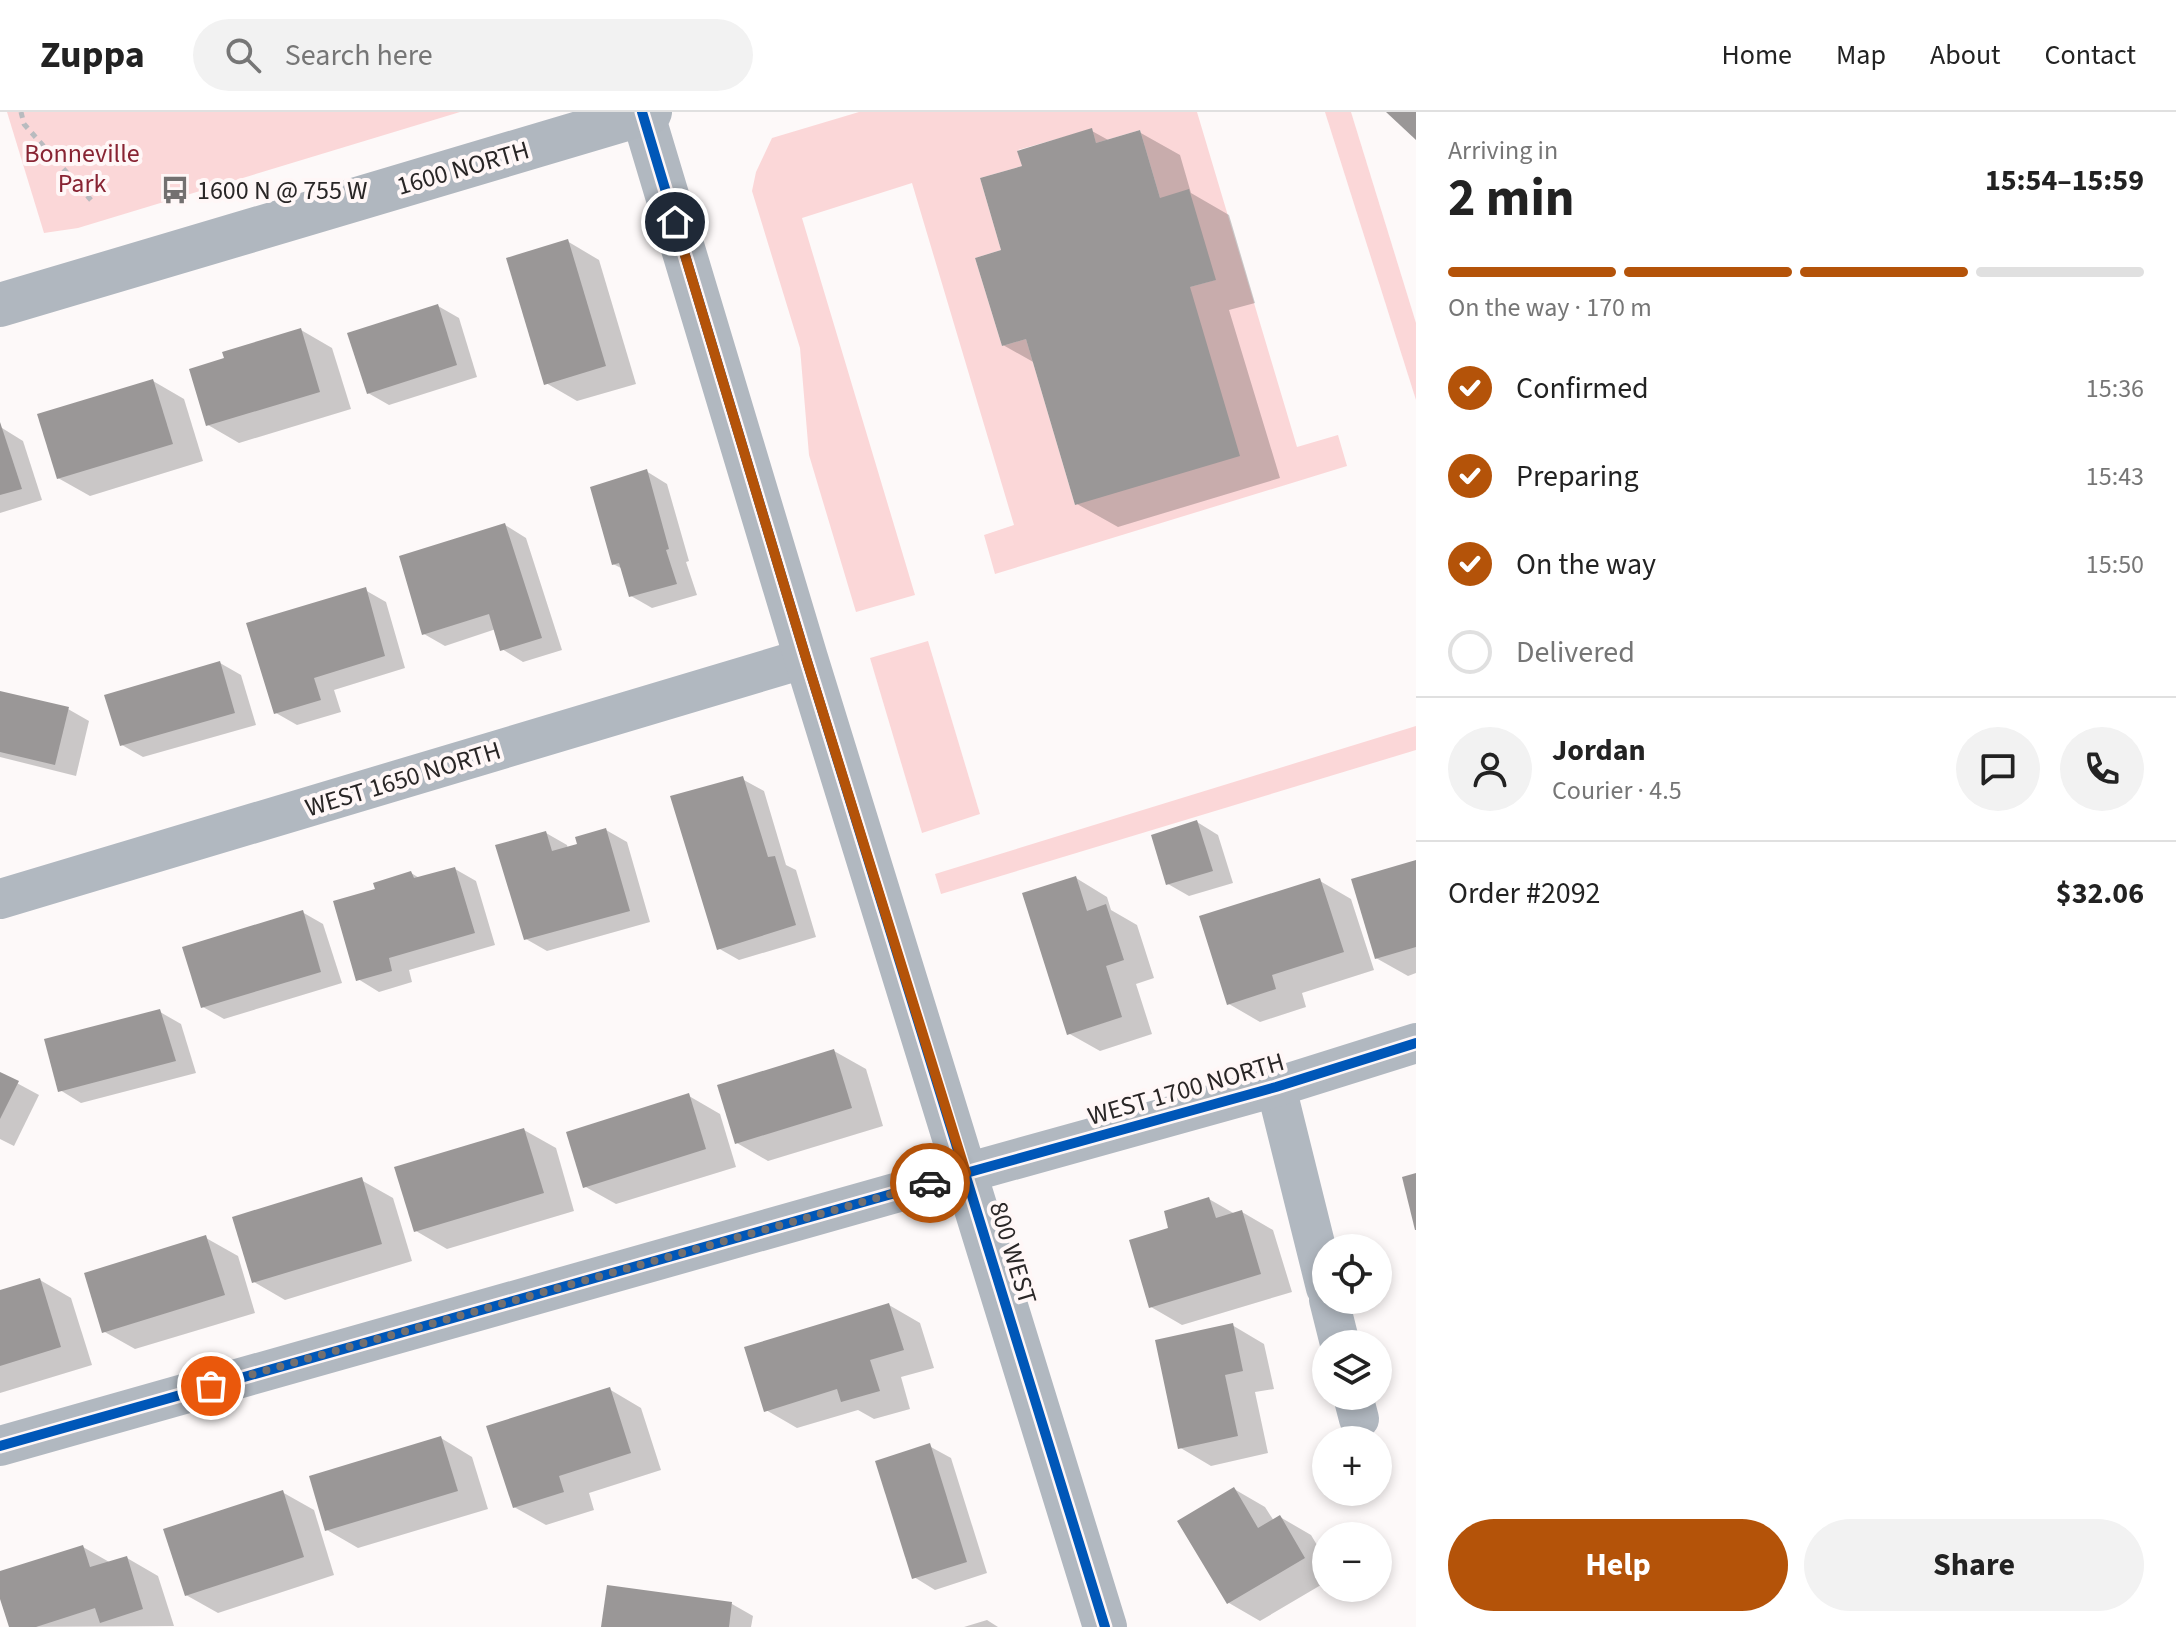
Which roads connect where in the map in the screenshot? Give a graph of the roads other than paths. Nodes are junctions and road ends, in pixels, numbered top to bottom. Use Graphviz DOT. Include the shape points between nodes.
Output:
graph roads {
  1 [pos="645,113"];
  2 [pos="0,305"];
  3 [pos="806,658"];
  4 [pos="0,899"];
  5 [pos="1416,1043"];
  6 [pos="1276,1087"];
  7 [pos="966,1173"];
  8 [pos="1313,1234"];
  9 [pos="0,1446"];
  10 [pos="1105,1627"];
  1 -- 2 [label="main road, 1600 NORTH"];
  1 -- 3 [label="street, 800 WEST"];
  3 -- 4 [label="street, WEST 1650 NORTH"];
  3 -- 7 [label="street, 800 WEST"];
  5 -- 6 [label="street, WEST 1700 NORTH"];
  6 -- 7 [label="street, WEST 1700 NORTH"];
  6 -- 8 [label="street"];
  7 -- 9 [label="street, WEST 1700 NORTH"];
  7 -- 10 [label="street, 800 WEST"];
}
